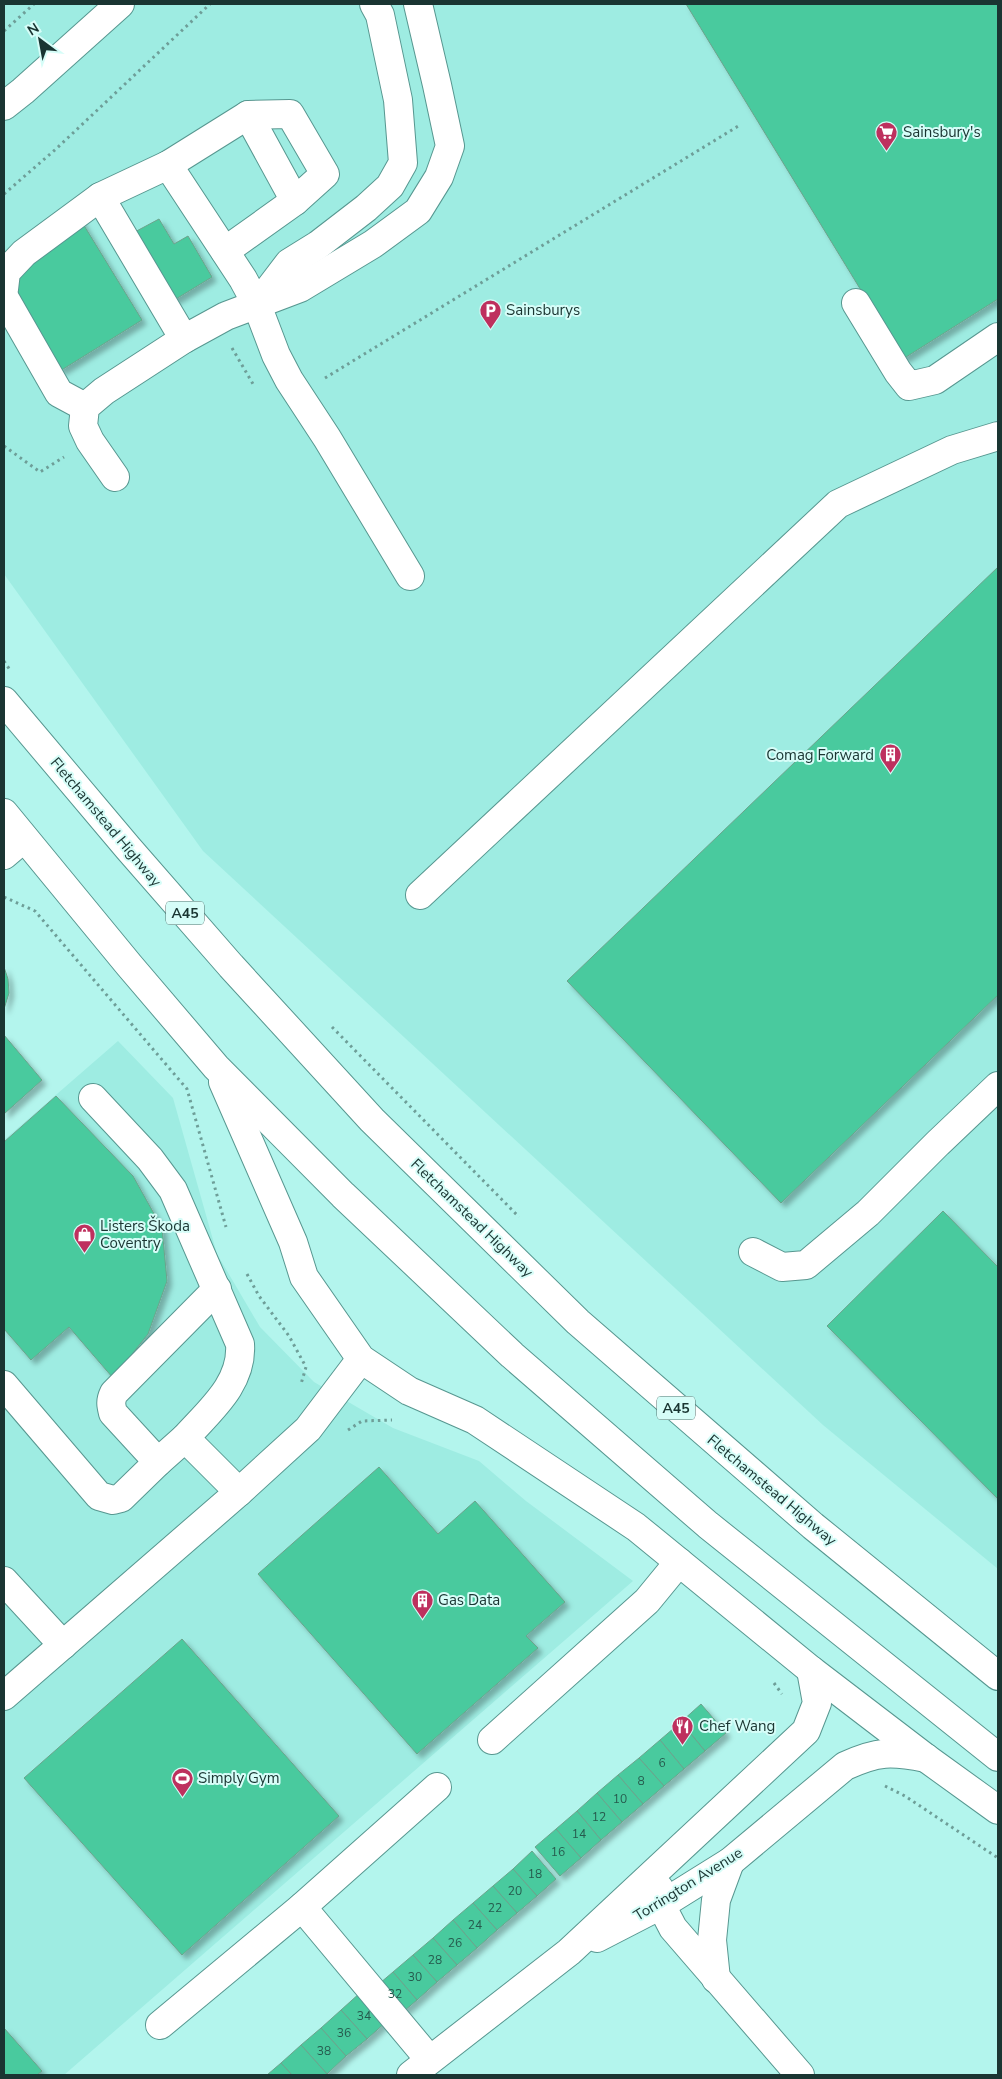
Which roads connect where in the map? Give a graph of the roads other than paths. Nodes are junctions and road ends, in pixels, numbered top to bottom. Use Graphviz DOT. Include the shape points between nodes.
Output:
graph roads {
  1 [pos="120,4"];
  2 [pos="374,4"];
  3 [pos="418,4"];
  4 [pos="14,99"];
  5 [pos="4,113"];
  6 [pos="248,115"];
  7 [pos="168,164"];
  8 [pos="100,197"];
  9 [pos="295,201"];
  10 [pos="225,251"];
  11 [pos="4,288"];
  12 [pos="4,297"];
  13 [pos="856,303"];
  14 [pos="257,305"];
  15 [pos="998,337"];
  16 [pos="184,339"];
  17 [pos="85,407"];
  18 [pos="998,436"];
  19 [pos="115,477"];
  20 [pos="410,576"];
  21 [pos="4,701"];
  22 [pos="4,813"];
  23 [pos="14,846"];
  24 [pos="420,895"];
  25 [pos="216,1067"];
  26 [pos="998,1086"];
  27 [pos="93,1098"];
  28 [pos="753,1252"];
  29 [pos="217,1289"];
  30 [pos="361,1359"];
  31 [pos="4,1385"];
  32 [pos="185,1438"];
  33 [pos="158,1462"];
  34 [pos="239,1492"];
  35 [pos="679,1562"];
  36 [pos="4,1580"];
  37 [pos="63,1645"];
  38 [pos="811,1670"];
  39 [pos="998,1676"];
  40 [pos="4,1696"];
  41 [pos="492,1740"];
  42 [pos="926,1758"];
  43 [pos="998,1758"];
  44 [pos="437,1787"];
  45 [pos="998,1810"];
  46 [pos="730,1862"];
  47 [pos="661,1864"];
  48 [pos="661,1904"];
  49 [pos="302,1906"];
  50 [pos="569,1952"];
  51 [pos="716,1979"];
  52 [pos="160,2025"];
  53 [pos="420,2067"];
  54 [pos="800,2075"];
  1 -- 4 [label="main road"];
  2 -- 14 [label="main road" via="380,15 398,100 403,163 390,186 366,208 289,263"];
  3 -- 14 [label="main road" via="450,146 439,178 418,211 373,244 300,288"];
  4 -- 5 [label="main road"];
  6 -- 7 [label="main road"];
  6 -- 9 [label="main road"];
  6 -- 9 [label="main road" via="290,114 325,174"];
  7 -- 8 [label="main road"];
  7 -- 10 [label="main road"];
  8 -- 11 [label="main road" via="24,252 6,272"];
  8 -- 16 [label="main road"];
  9 -- 10 [label="main road"];
  10 -- 14 [label="main road"];
  12 -- 17 [label="main road" via="58,393"];
  13 -- 15 [label="main road" via="910,386 935,380"];
  14 -- 16 [label="main road" via="226,316"];
  14 -- 20 [label="main road" via="276,355 298,394"];
  16 -- 17 [label="main road"];
  17 -- 19 [label="main road" via="83,426"];
  18 -- 24 [label="main road" via="952,450 838,504"];
  21 -- 39 [label="main road, Fletchamstead Highway / A45" via="231,966 365,1112 535,1280 698,1428"];
  22 -- 23 [label="main road"];
  23 -- 25 [label="main road" via="129,965"];
  25 -- 30 [label="main road" via="304,1277"];
  25 -- 43 [label="main road" via="343,1195 512,1355 708,1525"];
  26 -- 28 [label="main road" via="868,1213 806,1265 782,1267"];
  27 -- 29 [label="main road" via="150,1159 173,1190"];
  29 -- 32 [label="main road" via="240,1344 239,1364 233,1382"];
  29 -- 33 [label="main road" via="111,1399 113,1413"];
  30 -- 34 [label="main road" via="308,1429"];
  30 -- 35 [label="main road" via="409,1390 474,1420 636,1527"];
  31 -- 33 [label="main road" via="100,1496 113,1500 121,1498"];
  32 -- 33 [label="main road"];
  32 -- 34 [label="main road"];
  34 -- 37 [label="main road"];
  35 -- 38 [label="main road"];
  35 -- 41 [label="main road" via="648,1601"];
  36 -- 37 [label="main road"];
  37 -- 40 [label="main road"];
  38 -- 42 [label="main road"];
  38 -- 47 [label="main road, Torrington Avenue" via="817,1702 806,1731"];
  42 -- 45 [label="main road"];
  42 -- 46 [label="main road, Torrington Avenue" via="898,1752 865,1757 845,1766"];
  44 -- 49 [label="main road"];
  46 -- 48 [label="main road, Torrington Avenue"];
  46 -- 51 [label="main road" via="716,1900 712,1940"];
  47 -- 48 [label="main road" via="658,1881"];
  47 -- 50 [label="main road, Torrington Avenue"];
  48 -- 50 [label="main road, Torrington Avenue"];
  48 -- 51 [label="main road" via="673,1928"];
  49 -- 52 [label="main road"];
  49 -- 53 [label="main road"];
  50 -- 53 [label="main road, Torrington Avenue"];
  51 -- 54 [label="main road"];
}
